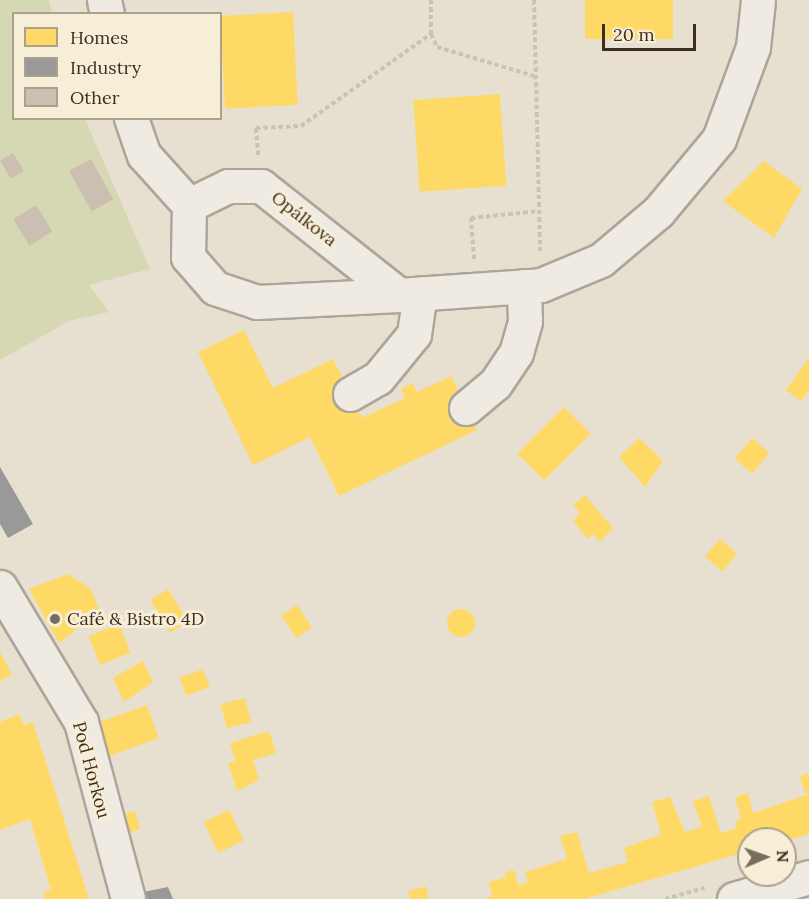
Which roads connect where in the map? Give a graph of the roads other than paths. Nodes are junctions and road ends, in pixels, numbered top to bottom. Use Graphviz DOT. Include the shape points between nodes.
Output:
graph roads {
  1 [pos="758,0"];
  2 [pos="131,120"];
  3 [pos="189,205"];
  4 [pos="533,286"];
  5 [pos="410,294"];
  6 [pos="350,394"];
  7 [pos="466,408"];
  8 [pos="0,587"];
  9 [pos="809,877"];
  10 [pos="128,899"];
  11 [pos="734,899"];
  1 -- 4 [label="street" via="753,47 718,139 658,212 601,260"];
  2 -- 3 [label="street" via="144,155"];
  3 -- 5 [label="street, Opálkova" via="228,186 261,186"];
  3 -- 5 [label="street" via="188,257 215,288 257,302"];
  4 -- 5 [label="street"];
  4 -- 7 [label="street" via="516,353 495,384"];
  5 -- 6 [label="street" via="414,334 378,378"];
  8 -- 10 [label="street, Pod Horkou" via="81,722"];
  9 -- 11 [label="street"];
}
